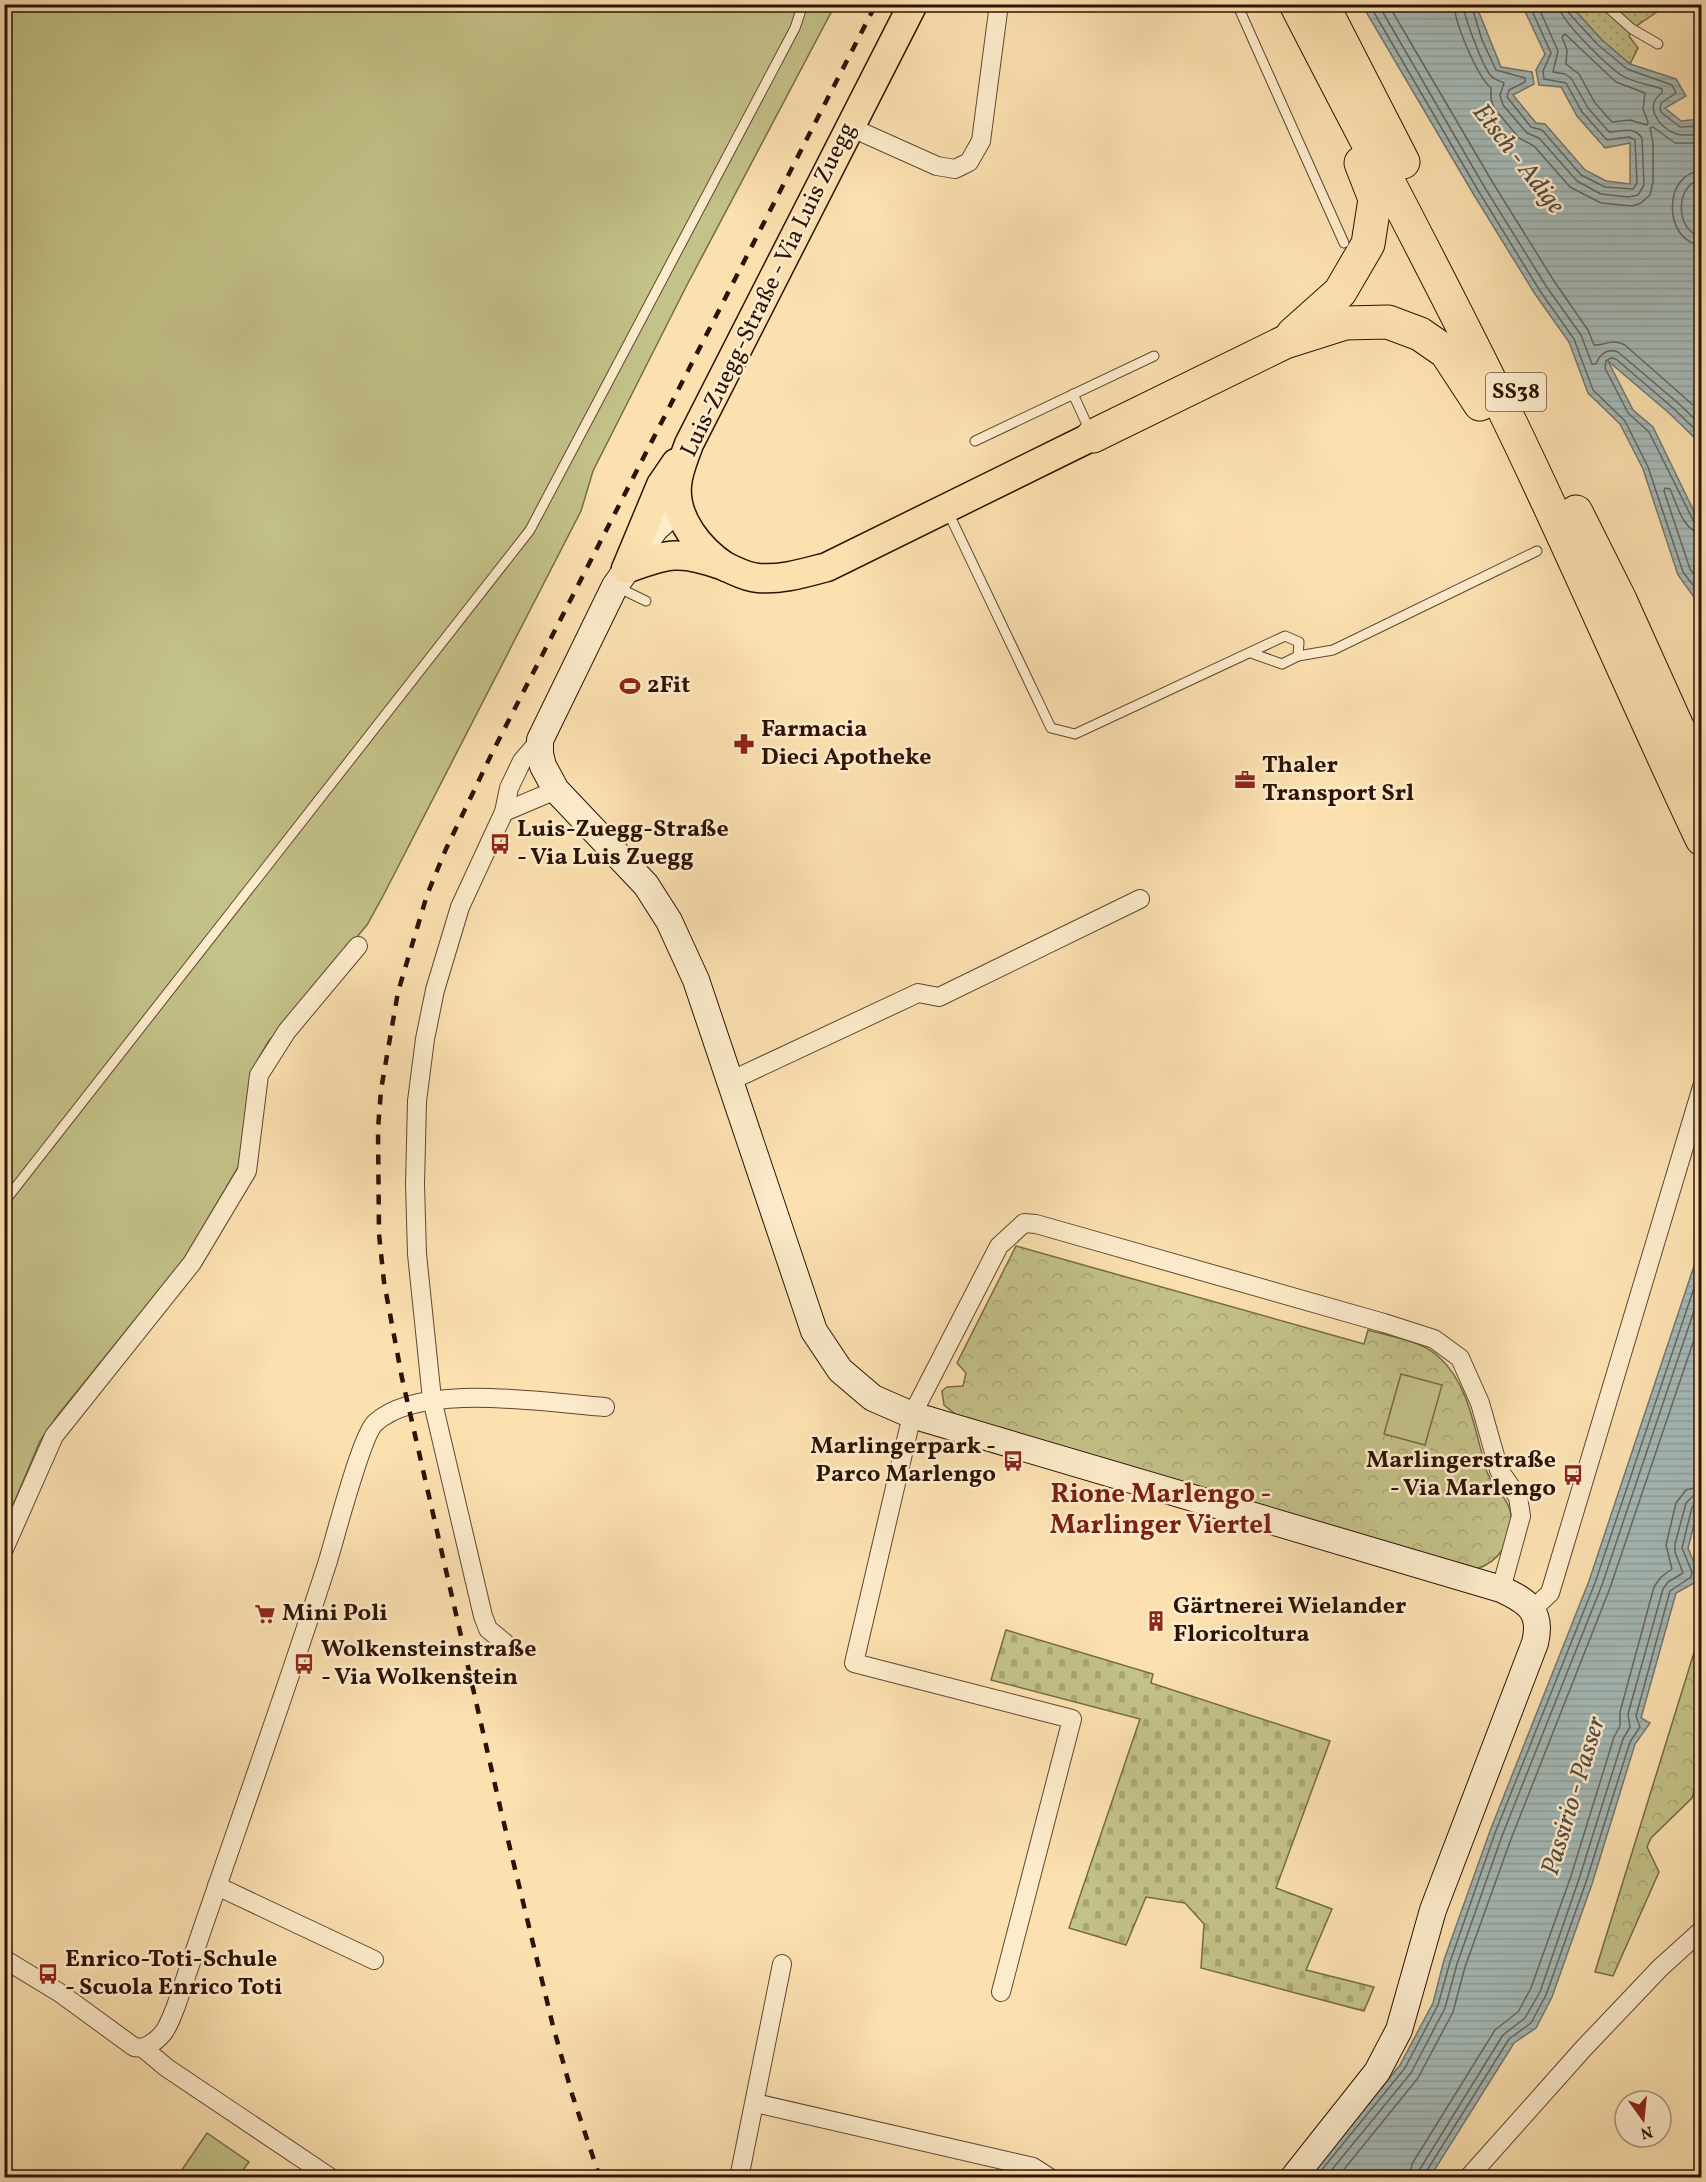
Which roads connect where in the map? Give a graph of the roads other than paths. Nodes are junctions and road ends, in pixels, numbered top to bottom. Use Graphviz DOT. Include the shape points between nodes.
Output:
graph roads {
  1 [pos="803,4"];
  2 [pos="913,4"];
  3 [pos="999,4"];
  4 [pos="1237,4"];
  5 [pos="1296,4"];
  6 [pos="1322,4"];
  7 [pos="1604,4"];
  8 [pos="1658,44"];
  9 [pos="1358,126"];
  10 [pos="850,127"];
  11 [pos="1344,243"];
  12 [pos="1285,342"];
  13 [pos="1154,356"];
  14 [pos="1073,394"];
  15 [pos="1093,436"];
  16 [pos="975,441"];
  17 [pos="689,444"];
  18 [pos="679,507"];
  19 [pos="946,508"];
  20 [pos="1537,550"];
  21 [pos="726,567"];
  22 [pos="621,578"];
  23 [pos="646,601"];
  24 [pos="1606,627"];
  25 [pos="1251,653"];
  26 [pos="1298,657"];
  27 [pos="540,740"];
  28 [pos="1701,782"];
  29 [pos="556,790"];
  30 [pos="504,812"];
  31 [pos="1701,839"];
  32 [pos="1140,899"];
  33 [pos="358,946"];
  34 [pos="728,1082"];
  35 [pos="1701,1086"];
  36 [pos="4,1202"];
  37 [pos="432,1399"];
  38 [pos="605,1407"];
  39 [pos="912,1415"];
  40 [pos="4,1549"];
  41 [pos="1501,1589"];
  42 [pos="1532,1610"];
  43 [pos="505,1643"];
  44 [pos="217,1886"];
  45 [pos="1701,1930"];
  46 [pos="4,1959"];
  47 [pos="374,1960"];
  48 [pos="782,1964"];
  49 [pos="1001,1992"];
  50 [pos="144,2048"];
  51 [pos="755,2103"];
  52 [pos="331,2178"];
  53 [pos="739,2178"];
  54 [pos="1050,2178"];
  55 [pos="1293,2178"];
  56 [pos="1468,2178"];
  1 -- 36 [label="lane" via="795,28 530,530"];
  2 -- 10 [label="main road, Luis-Zuegg-Straße - Via Luis Zuegg"];
  3 -- 10 [label="street" via="981,141 969,162 955,170 937,166"];
  4 -- 11 [label="lane"];
  5 -- 9 [label="highway, SS38"];
  6 -- 28 [label="highway, SS38" via="1620,600"];
  7 -- 8 [label="lane" via="1632,29"];
  9 -- 12 [label="highway" via="1356,151 1375,199 1368,244 1340,292"];
  9 -- 24 [label="highway, SS38" via="1508,419"];
  10 -- 17 [label="main road, Luis-Zuegg-Straße - Via Luis Zuegg"];
  12 -- 15 [label="highway"];
  12 -- 24 [label="highway" via="1345,323 1388,322 1420,334 1446,351"];
  13 -- 14 [label="lane"];
  14 -- 15 [label="lane"];
  14 -- 16 [label="lane"];
  15 -- 19 [label="main road"];
  17 -- 18 [label="main road, Luis-Zuegg-Straße - Via Luis Zuegg" via="677,486"];
  17 -- 22 [label="main road" via="661,485"];
  18 -- 21 [label="main road" via="702,548"];
  18 -- 22 [label="street" via="655,529"];
  19 -- 21 [label="main road" via="827,567 788,577 759,578"];
  19 -- 25 [label="lane" via="1051,728 1074,734"];
  20 -- 26 [label="lane" via="1333,650"];
  21 -- 22 [label="main road" via="684,554 665,556"];
  22 -- 23 [label="lane"];
  22 -- 27 [label="street"];
  24 -- 31 [label="highway, SS38"];
  25 -- 26 [label="lane" via="1282,664"];
  25 -- 26 [label="lane" via="1285,636 1299,642"];
  27 -- 29 [label="street" via="543,766"];
  27 -- 30 [label="street" via="522,760 509,788"];
  29 -- 30 [label="street"];
  29 -- 34 [label="street" via="646,885 669,921 696,980"];
  30 -- 37 [label="street" via="460,908 435,990 417,1101 417,1254"];
  32 -- 34 [label="street" via="939,997 918,993"];
  33 -- 40 [label="street" via="286,1031 259,1075 247,1171 192,1263 54,1436"];
  34 -- 39 [label="street" via="814,1331 840,1370 867,1394"];
  35 -- 42 [label="street" via="1550,1593"];
  37 -- 38 [label="street" via="474,1397"];
  37 -- 43 [label="street" via="483,1616 488,1629"];
  37 -- 44 [label="street" via="394,1410 374,1423"];
  39 -- 41 [label="street"];
  39 -- 41 [label="street" via="999,1246 1024,1223 1373,1320 1434,1339 1460,1358 1480,1403 1498,1470 1518,1497 1521,1516"];
  39 -- 49 [label="street" via="854,1664 1072,1719"];
  41 -- 42 [label="street"];
  42 -- 55 [label="street" via="1537,1621 1535,1643 1433,1910 1399,2030 1377,2072"];
  44 -- 47 [label="street"];
  44 -- 50 [label="street" via="164,2033"];
  45 -- 56 [label="street" via="1599,2032"];
  46 -- 50 [label="street" via="60,1993 134,2047"];
  48 -- 51 [label="street"];
  50 -- 52 [label="street" via="167,2068"];
  51 -- 53 [label="street"];
  51 -- 54 [label="street" via="1033,2167"];
}
